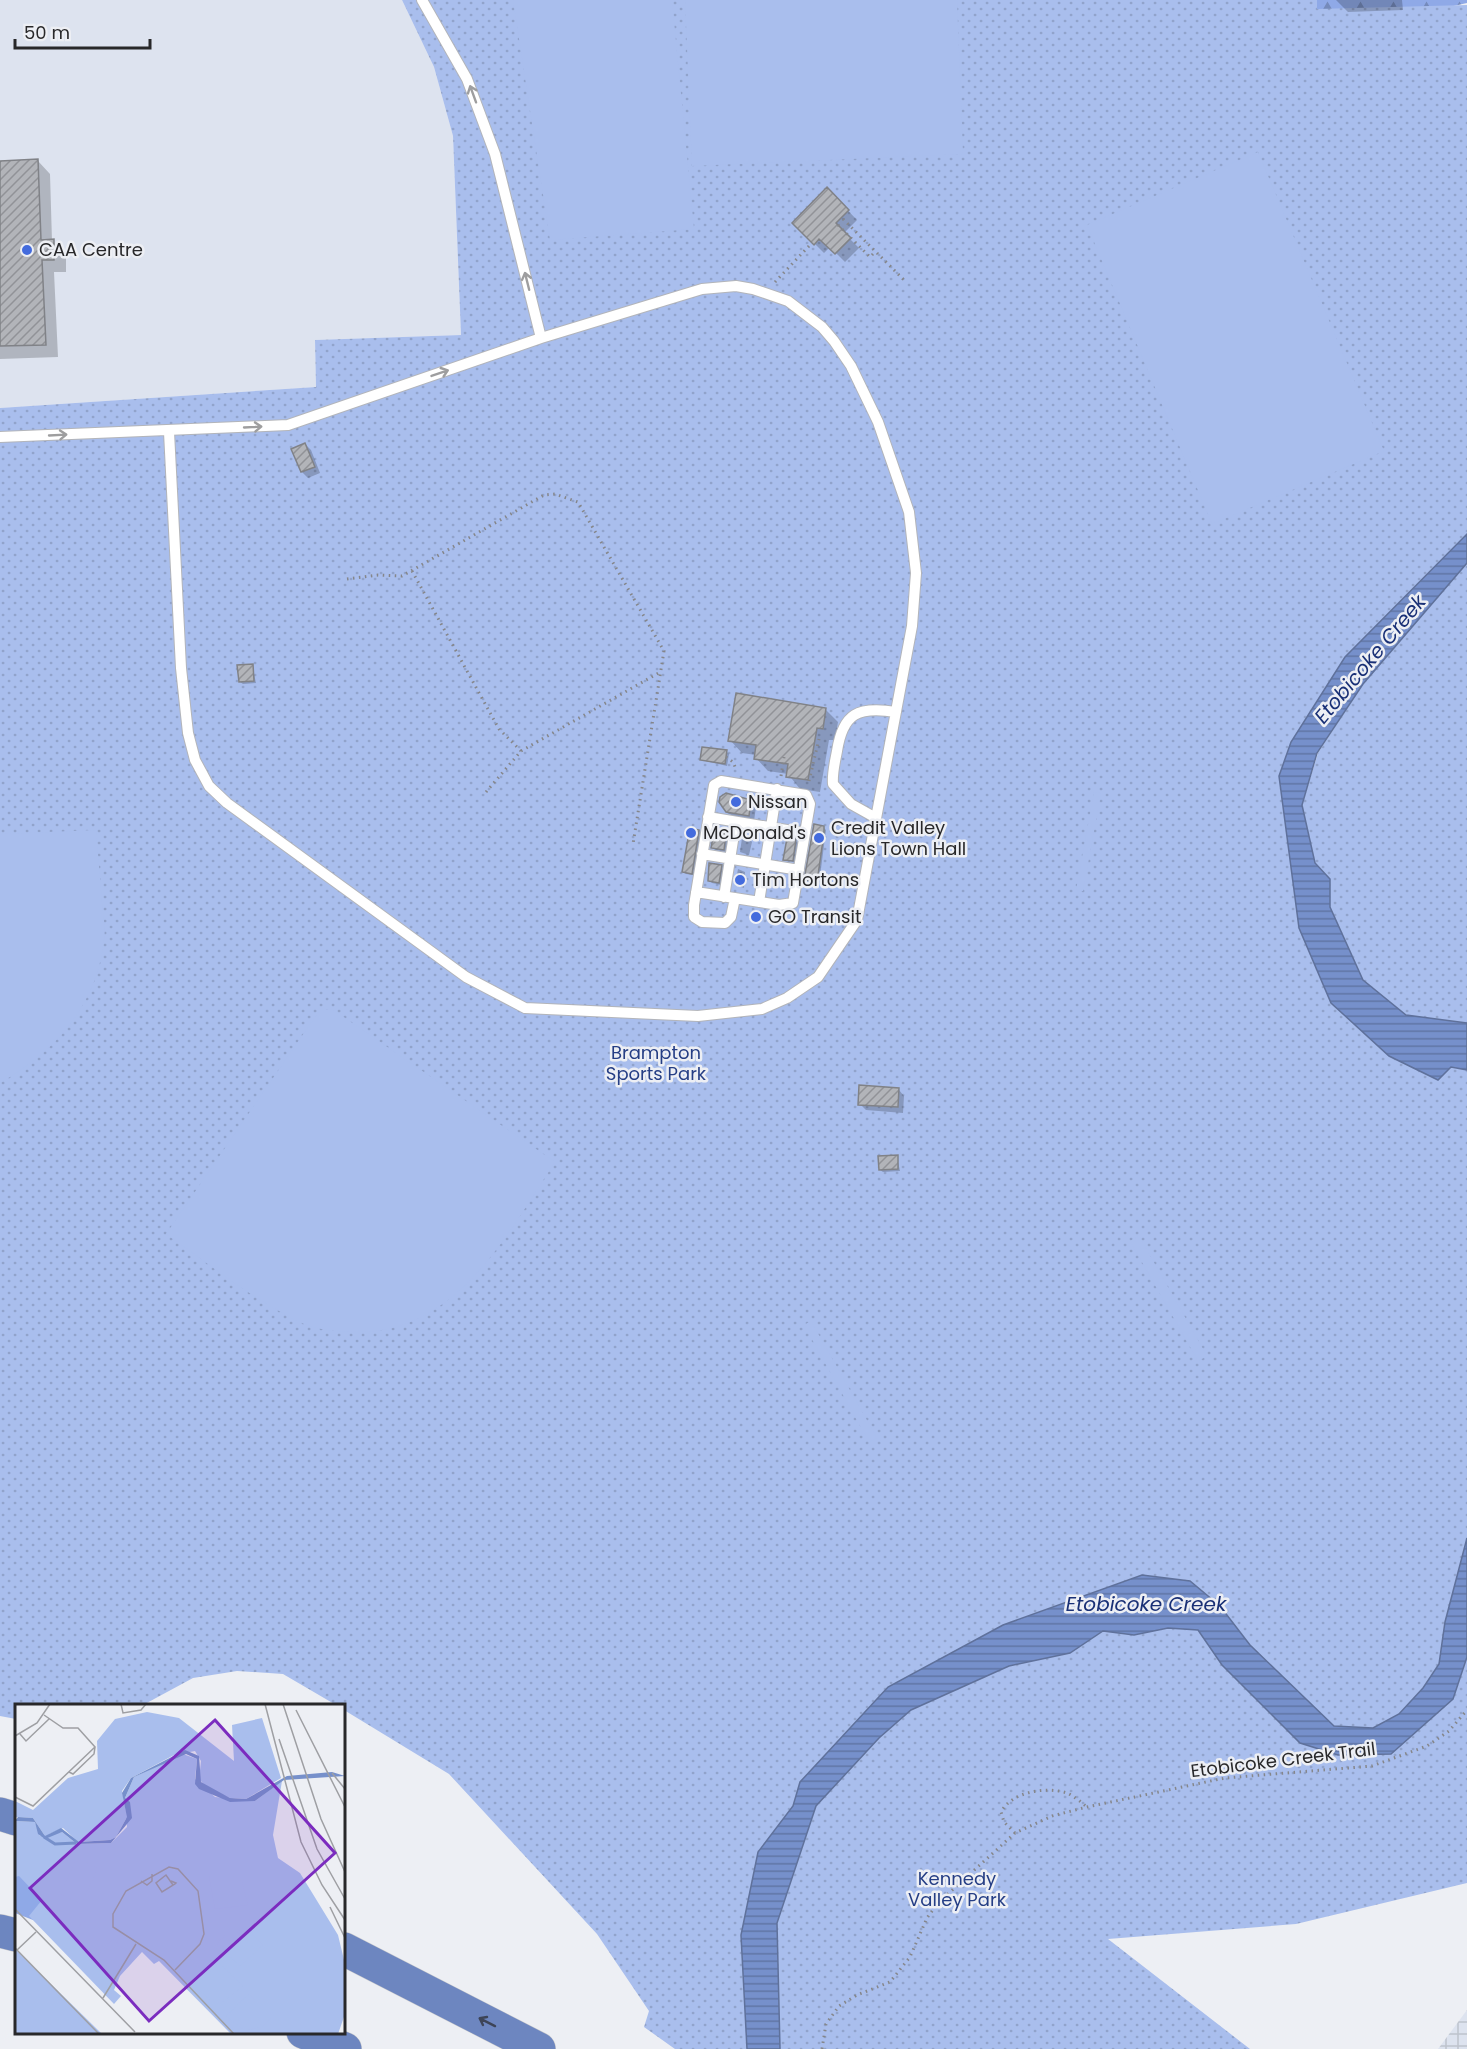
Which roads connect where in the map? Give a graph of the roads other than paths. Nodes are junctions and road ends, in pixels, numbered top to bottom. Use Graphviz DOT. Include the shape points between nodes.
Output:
graph roads {
  1 [pos="422,0"];
  2 [pos="541,338"];
  3 [pos="169,432"];
  4 [pos="0,437"];
  5 [pos="896,712"];
  6 [pos="779,785"];
  7 [pos="708,817"];
  8 [pos="876,818"];
  9 [pos="736,822"];
  10 [pos="771,827"];
  11 [pos="805,833"];
  12 [pos="702,854"];
  13 [pos="730,859"];
  14 [pos="765,864"];
  15 [pos="800,870"];
  16 [pos="696,892"];
  17 [pos="729,897"];
  18 [pos="759,902"];
  19 [pos="0,1814"];
  20 [pos="15,1819"];
  21 [pos="0,1828"];
  22 [pos="15,1833"];
  23 [pos="0,1931"];
  24 [pos="15,1935"];
  25 [pos="345,1950"];
  26 [pos="308,2034"];
  27 [pos="345,2049"];
  28 [pos="539,2049"];
  2 -- 1 [label="lane, one-way" via="495,154 468,79"];
  3 -- 2 [label="lane, one-way" via="288,425"];
  2 -- 5 [label="lane" via="702,289 736,286 788,301 834,341 878,422 909,512 916,573 912,626"];
  4 -- 3 [label="lane, one-way"];
  3 -- 8 [label="lane" via="181,669 195,760 209,786 466,977 525,1008 698,1016 762,1009 787,998 818,976 857,920"];
  5 -- 8 [label="lane"];
  5 -- 8 [label="lane" via="876,709 857,713 844,724 840,734 833,784 851,804"];
  6 -- 7 [label="lane" via="718,781 712,788"];
  6 -- 10 [label="lane"];
  6 -- 11 [label="lane" via="809,798"];
  7 -- 9 [label="lane"];
  7 -- 12 [label="lane"];
  9 -- 10 [label="lane"];
  9 -- 13 [label="lane"];
  10 -- 11 [label="lane"];
  10 -- 14 [label="lane"];
  11 -- 15 [label="lane"];
  12 -- 13 [label="lane"];
  12 -- 16 [label="lane"];
  13 -- 14 [label="lane"];
  13 -- 17 [label="lane"];
  14 -- 15 [label="lane"];
  14 -- 18 [label="lane"];
  15 -- 18 [label="lane" via="791,904"];
  16 -- 17 [label="lane"];
  16 -- 17 [label="lane" via="693,914 702,922 727,922"];
  17 -- 18 [label="lane"];
  19 -- 20 [label="highway"];
  21 -- 22 [label="highway"];
  23 -- 24 [label="highway"];
  28 -- 25 [label="highway, one-way"];
  26 -- 27 [label="highway"];
}
